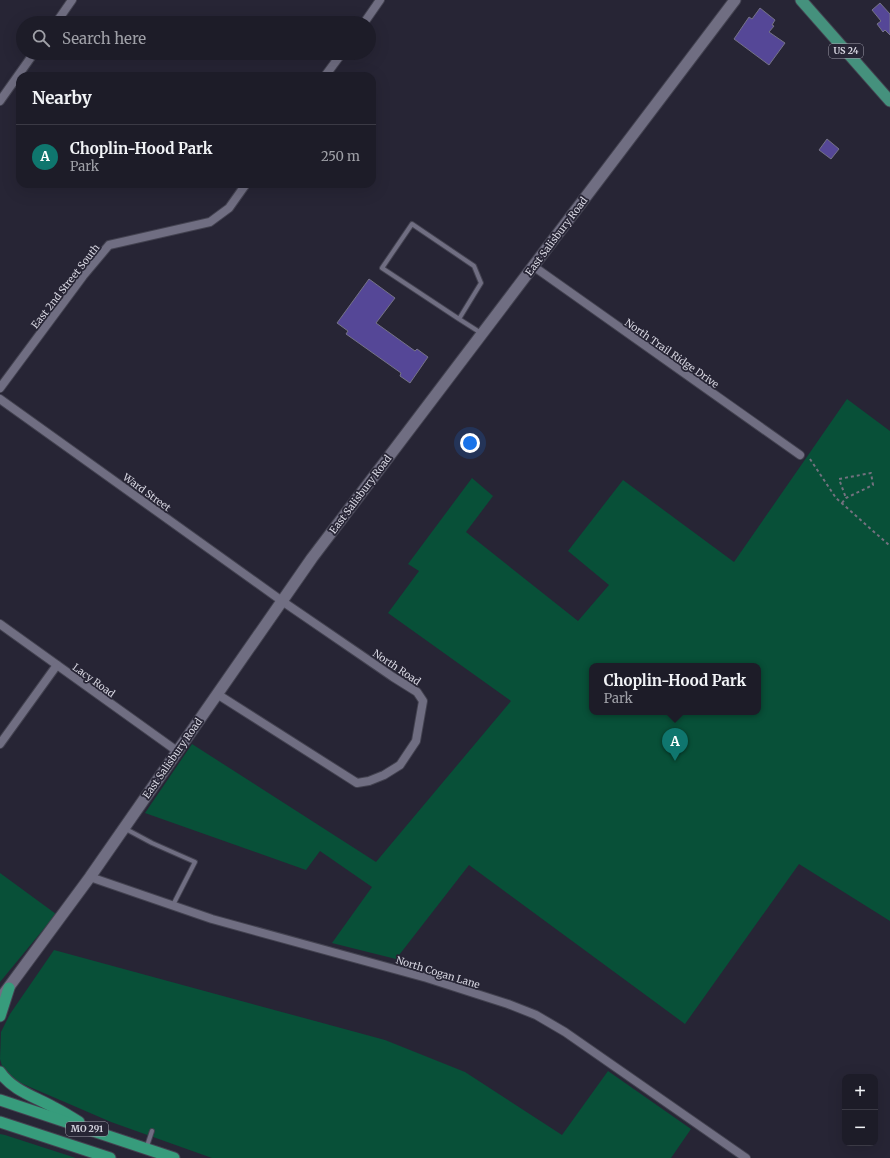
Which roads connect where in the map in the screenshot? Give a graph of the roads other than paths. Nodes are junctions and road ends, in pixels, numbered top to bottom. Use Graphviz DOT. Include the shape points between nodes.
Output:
graph roads {
  1 [pos="72,0"];
  2 [pos="380,0"];
  3 [pos="735,0"];
  4 [pos="801,0"];
  5 [pos="61,16"];
  6 [pos="369,16"];
  7 [pos="29,60"];
  8 [pos="337,60"];
  9 [pos="21,72"];
  10 [pos="328,72"];
  11 [pos="16,78"];
  12 [pos="0,101"];
  13 [pos="890,101"];
  14 [pos="243,188"];
  15 [pos="533,266"];
  16 [pos="459,319"];
  17 [pos="482,334"];
  18 [pos="0,388"];
  19 [pos="0,399"];
  20 [pos="800,455"];
  21 [pos="282,601"];
  22 [pos="0,624"];
  23 [pos="56,665"];
  24 [pos="217,694"];
  25 [pos="0,744"];
  26 [pos="177,751"];
  27 [pos="124,828"];
  28 [pos="90,877"];
  29 [pos="173,905"];
  30 [pos="9,988"];
  31 [pos="0,996"];
  32 [pos="0,1000"];
  33 [pos="0,1016"];
  34 [pos="0,1072"];
  35 [pos="0,1100"];
  36 [pos="0,1123"];
  37 [pos="152,1131"];
  38 [pos="98,1134"];
  39 [pos="146,1149"];
  40 [pos="110,1158"];
  41 [pos="174,1158"];
  42 [pos="746,1158"];
  1 -- 5 [label="street"];
  2 -- 6 [label="street"];
  3 -- 15 [label="main road, East Salisbury Road"];
  4 -- 13 [label="main road, US 24"];
  7 -- 9 [label="street"];
  8 -- 10 [label="street"];
  11 -- 12 [label="street"];
  14 -- 18 [label="street, East 2nd Street South" via="229,208 210,222 109,245"];
  15 -- 17 [label="main road, East Salisbury Road"];
  15 -- 20 [label="street, North Trail Ridge Drive"];
  16 -- 16 [label="lane" via="481,283 474,266 412,224 382,268"];
  16 -- 17 [label="lane"];
  17 -- 21 [label="main road, East Salisbury Road"];
  19 -- 21 [label="street, Ward Street"];
  21 -- 24 [label="main road, East Salisbury Road"];
  21 -- 24 [label="street, North Road" via="417,692 423,701 416,741 400,765 369,782 358,783"];
  22 -- 23 [label="street, Lacy Road"];
  23 -- 25 [label="street"];
  23 -- 26 [label="street, Lacy Road"];
  24 -- 26 [label="main road, East Salisbury Road"];
  26 -- 27 [label="main road, East Salisbury Road"];
  27 -- 28 [label="main road, East Salisbury Road"];
  27 -- 29 [label="lane" via="195,862"];
  28 -- 29 [label="street, North Cogan Lane"];
  28 -- 30 [label="main road, East Salisbury Road"];
  29 -- 42 [label="street, North Cogan Lane" via="212,919 427,978 536,1015 565,1032"];
  30 -- 31 [label="highway"];
  30 -- 32 [label="main road, East Salisbury Road"];
  30 -- 33 [label="highway"];
  34 -- 38 [label="highway" via="19,1090"];
  35 -- 38 [label="highway, MO 291"];
  36 -- 40 [label="highway, MO 291"];
  37 -- 39 [label="lane"];
  38 -- 39 [label="highway, MO 291"];
  39 -- 41 [label="highway, MO 291"];
}
